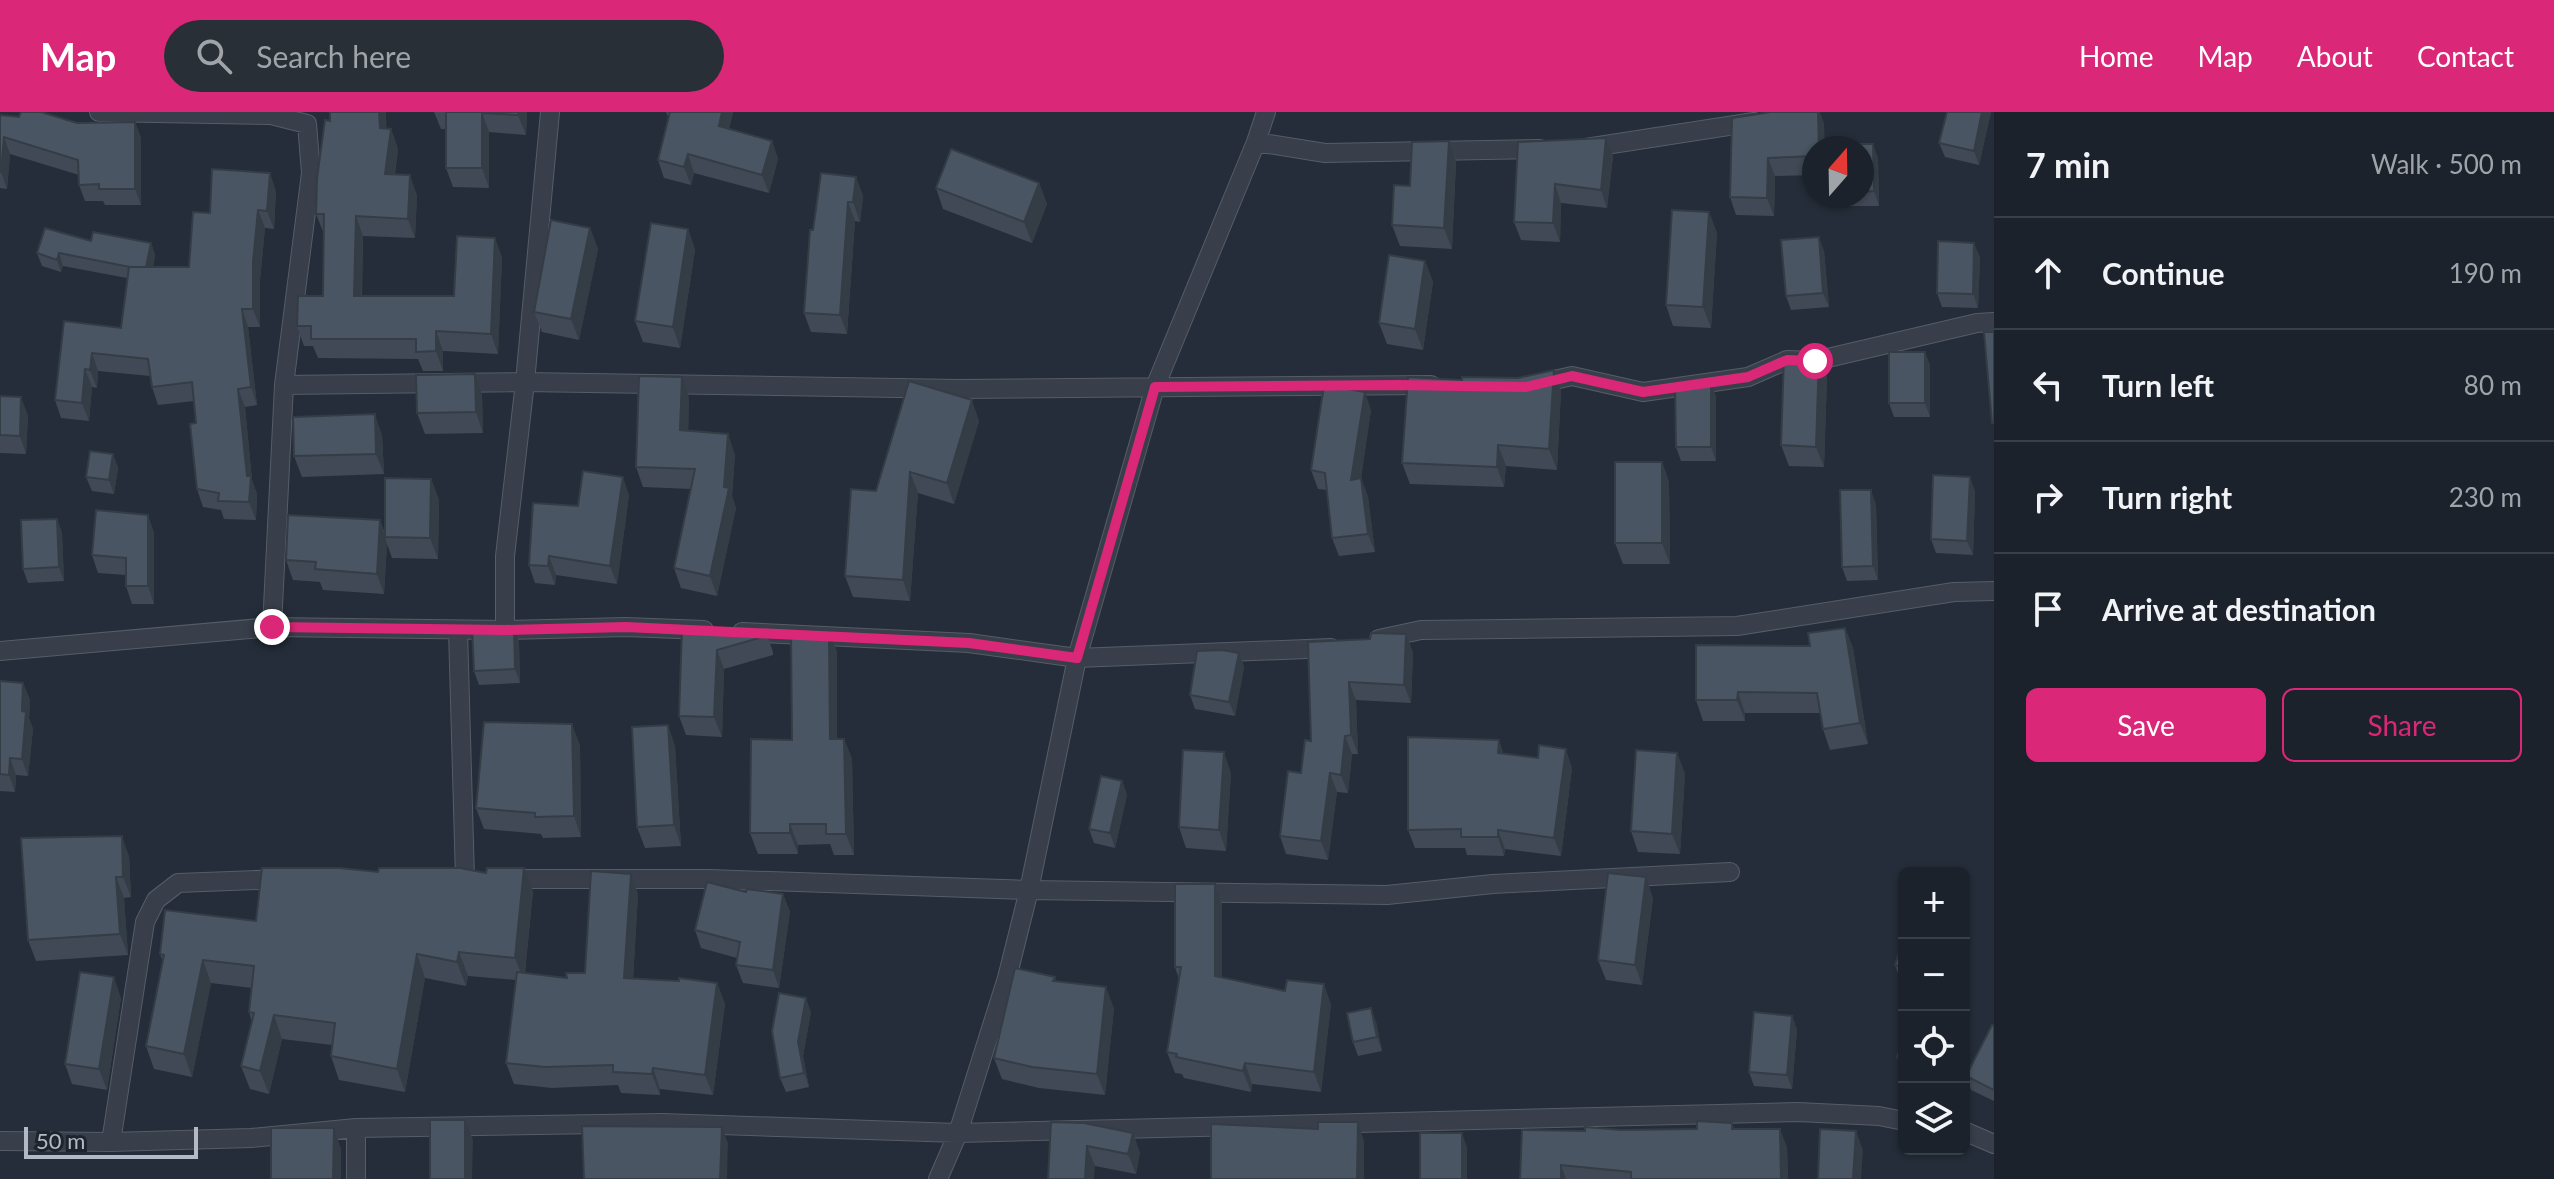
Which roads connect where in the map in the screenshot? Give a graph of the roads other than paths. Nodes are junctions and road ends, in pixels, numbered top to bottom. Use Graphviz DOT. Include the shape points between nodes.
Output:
graph roads {
  1 [pos="99,112"];
  2 [pos="550,112"];
  3 [pos="1266,112"];
  4 [pos="1775,119"];
  5 [pos="1256,142"];
  6 [pos="1994,322"];
  7 [pos="525,382"];
  8 [pos="284,385"];
  9 [pos="1447,386"];
  10 [pos="1155,387"];
  11 [pos="1510,387"];
  12 [pos="1994,591"];
  13 [pos="272,627"];
  14 [pos="458,630"];
  15 [pos="505,630"];
  16 [pos="0,651"];
  17 [pos="1077,658"];
  18 [pos="1730,872"];
  19 [pos="295,879"];
  20 [pos="1029,890"];
  21 [pos="1898,1120"];
  22 [pos="356,1128"];
  23 [pos="958,1133"];
  24 [pos="1970,1134"];
  25 [pos="0,1141"];
  26 [pos="111,1142"];
  27 [pos="1994,1144"];
  28 [pos="356,1179"];
  29 [pos="938,1179"];
  1 -- 8 [label="street" via="271,115 307,124 311,173"];
  2 -- 7 [label="street"];
  3 -- 5 [label="street"];
  4 -- 5 [label="street" via="1593,147 1325,153"];
  5 -- 10 [label="street"];
  6 -- 11 [label="street" via="1815,361 1787,360 1748,377 1643,392 1572,376"];
  7 -- 8 [label="street"];
  7 -- 10 [label="street"];
  7 -- 15 [label="street" via="505,556"];
  8 -- 13 [label="street"];
  9 -- 10 [label="street"];
  10 -- 17 [label="street"];
  12 -- 17 [label="street" via="1954,592 1737,626 1421,630 1330,648"];
  13 -- 14 [label="street"];
  13 -- 16 [label="street"];
  14 -- 15 [label="street"];
  14 -- 20 [label="street" via="458,879 709,879"];
  15 -- 17 [label="street" via="626,627 969,643"];
  17 -- 20 [label="street"];
  18 -- 20 [label="street" via="1387,895"];
  19 -- 26 [label="street" via="178,883 156,900 145,922"];
  20 -- 23 [label="street"];
  21 -- 23 [label="street" via="1798,1112"];
  22 -- 23 [label="street" via="662,1123"];
  22 -- 26 [label="street"];
  22 -- 28 [label="street"];
  23 -- 29 [label="street"];
  24 -- 27 [label="street"];
  25 -- 26 [label="street"];
}
